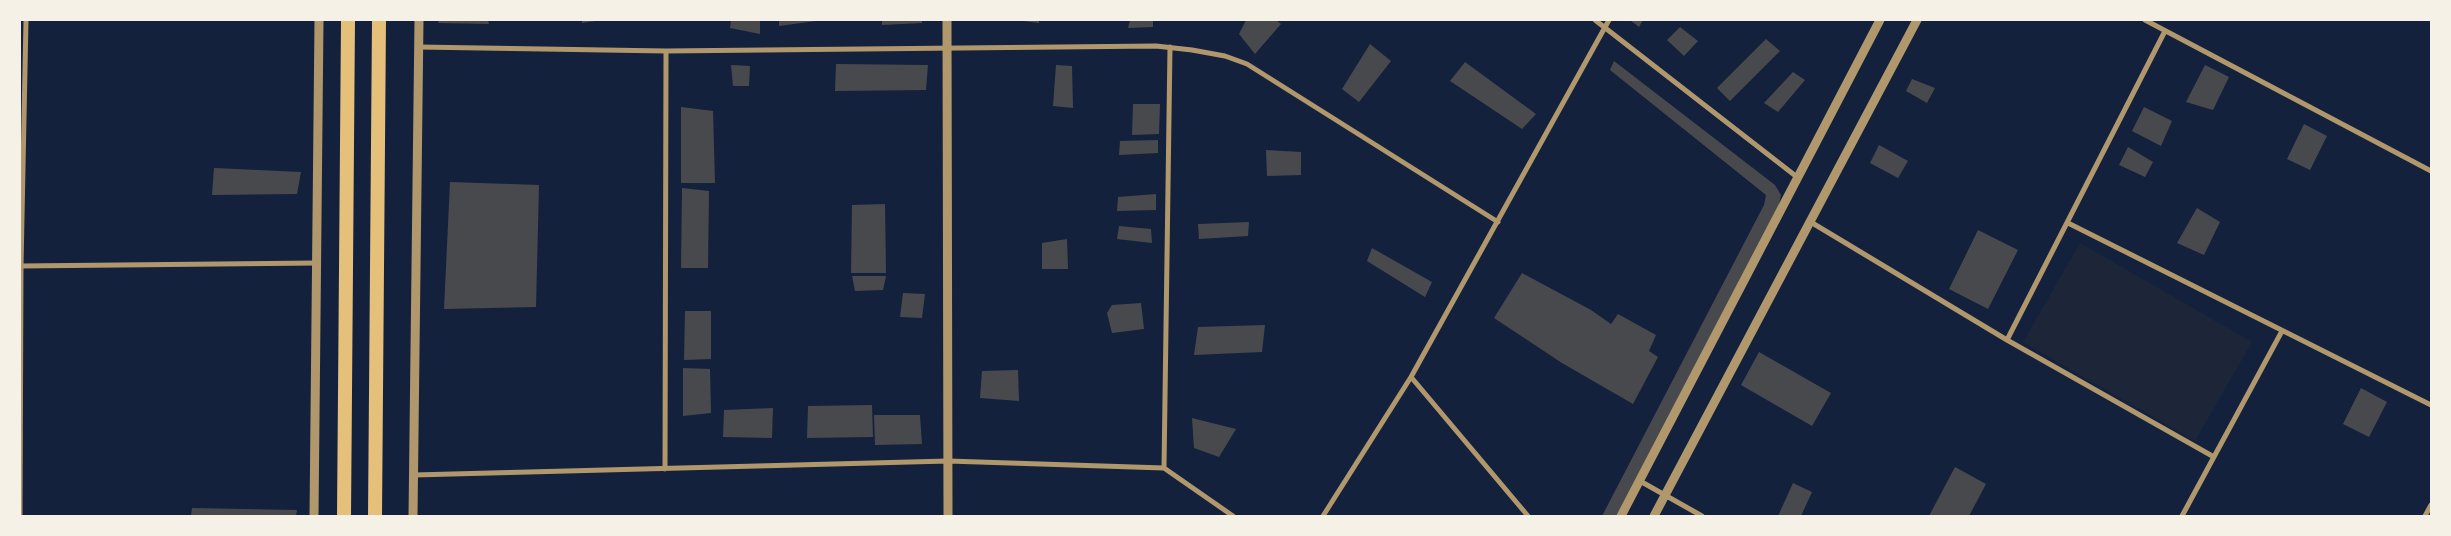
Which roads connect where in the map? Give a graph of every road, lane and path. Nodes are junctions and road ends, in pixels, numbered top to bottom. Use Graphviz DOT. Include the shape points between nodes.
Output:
graph roads {
  1 [pos="26,20"];
  2 [pos="319,20"];
  3 [pos="348,20"];
  4 [pos="379,20"];
  5 [pos="419,20"];
  6 [pos="947,20"];
  7 [pos="1595,20"];
  8 [pos="1609,20"];
  9 [pos="1880,20"];
  10 [pos="1916,20"];
  11 [pos="2145,20"];
  12 [pos="1605,26"];
  13 [pos="2165,31"];
  14 [pos="1170,46"];
  15 [pos="419,47"];
  16 [pos="947,48"];
  17 [pos="666,51"];
  18 [pos="2431,171"];
  19 [pos="1797,177"];
  20 [pos="1809,221"];
  21 [pos="1498,222"];
  22 [pos="2068,223"];
  23 [pos="318,263"];
  24 [pos="21,266"];
  25 [pos="2282,330"];
  26 [pos="2008,340"];
  27 [pos="1411,377"];
  28 [pos="2431,405"];
  29 [pos="2214,457"];
  30 [pos="948,461"];
  31 [pos="1164,468"];
  32 [pos="665,469"];
  33 [pos="414,475"];
  34 [pos="1640,481"];
  35 [pos="1666,495"];
  36 [pos="2431,505"];
  37 [pos="20,516"];
  38 [pos="314,516"];
  39 [pos="344,516"];
  40 [pos="375,516"];
  41 [pos="413,516"];
  42 [pos="948,516"];
  43 [pos="1233,516"];
  44 [pos="1323,516"];
  45 [pos="1528,516"];
  46 [pos="1621,516"];
  47 [pos="1654,516"];
  48 [pos="1702,516"];
  49 [pos="2182,516"];
  50 [pos="2425,516"];
  1 -- 24 [label="street"];
  2 -- 23 [label="street"];
  3 -- 39 [label="highway"];
  4 -- 40 [label="highway"];
  5 -- 15 [label="street"];
  6 -- 16 [label="street"];
  7 -- 12 [label="street"];
  8 -- 12 [label="street"];
  9 -- 19 [label="street"];
  10 -- 20 [label="street"];
  11 -- 13 [label="street"];
  12 -- 19 [label="street"];
  12 -- 21 [label="street"];
  13 -- 18 [label="street"];
  13 -- 22 [label="street"];
  14 -- 16 [label="street"];
  14 -- 21 [label="street" via="1225,56 1247,64"];
  14 -- 31 [label="street"];
  15 -- 17 [label="street"];
  15 -- 33 [label="street"];
  16 -- 17 [label="street"];
  16 -- 30 [label="street"];
  17 -- 32 [label="street"];
  19 -- 34 [label="street"];
  20 -- 26 [label="street"];
  20 -- 35 [label="street"];
  21 -- 27 [label="street"];
  22 -- 25 [label="street"];
  22 -- 26 [label="street"];
  23 -- 24 [label="street"];
  23 -- 38 [label="street"];
  24 -- 37 [label="street"];
  25 -- 28 [label="street"];
  25 -- 29 [label="street"];
  26 -- 29 [label="street"];
  27 -- 44 [label="street"];
  27 -- 45 [label="street"];
  29 -- 49 [label="street"];
  30 -- 31 [label="street"];
  30 -- 32 [label="street"];
  30 -- 42 [label="street"];
  31 -- 43 [label="street"];
  32 -- 33 [label="street"];
  33 -- 41 [label="street"];
  34 -- 35 [label="street"];
  34 -- 46 [label="street"];
  35 -- 47 [label="street"];
  35 -- 48 [label="street"];
  36 -- 50 [label="street"];
}
